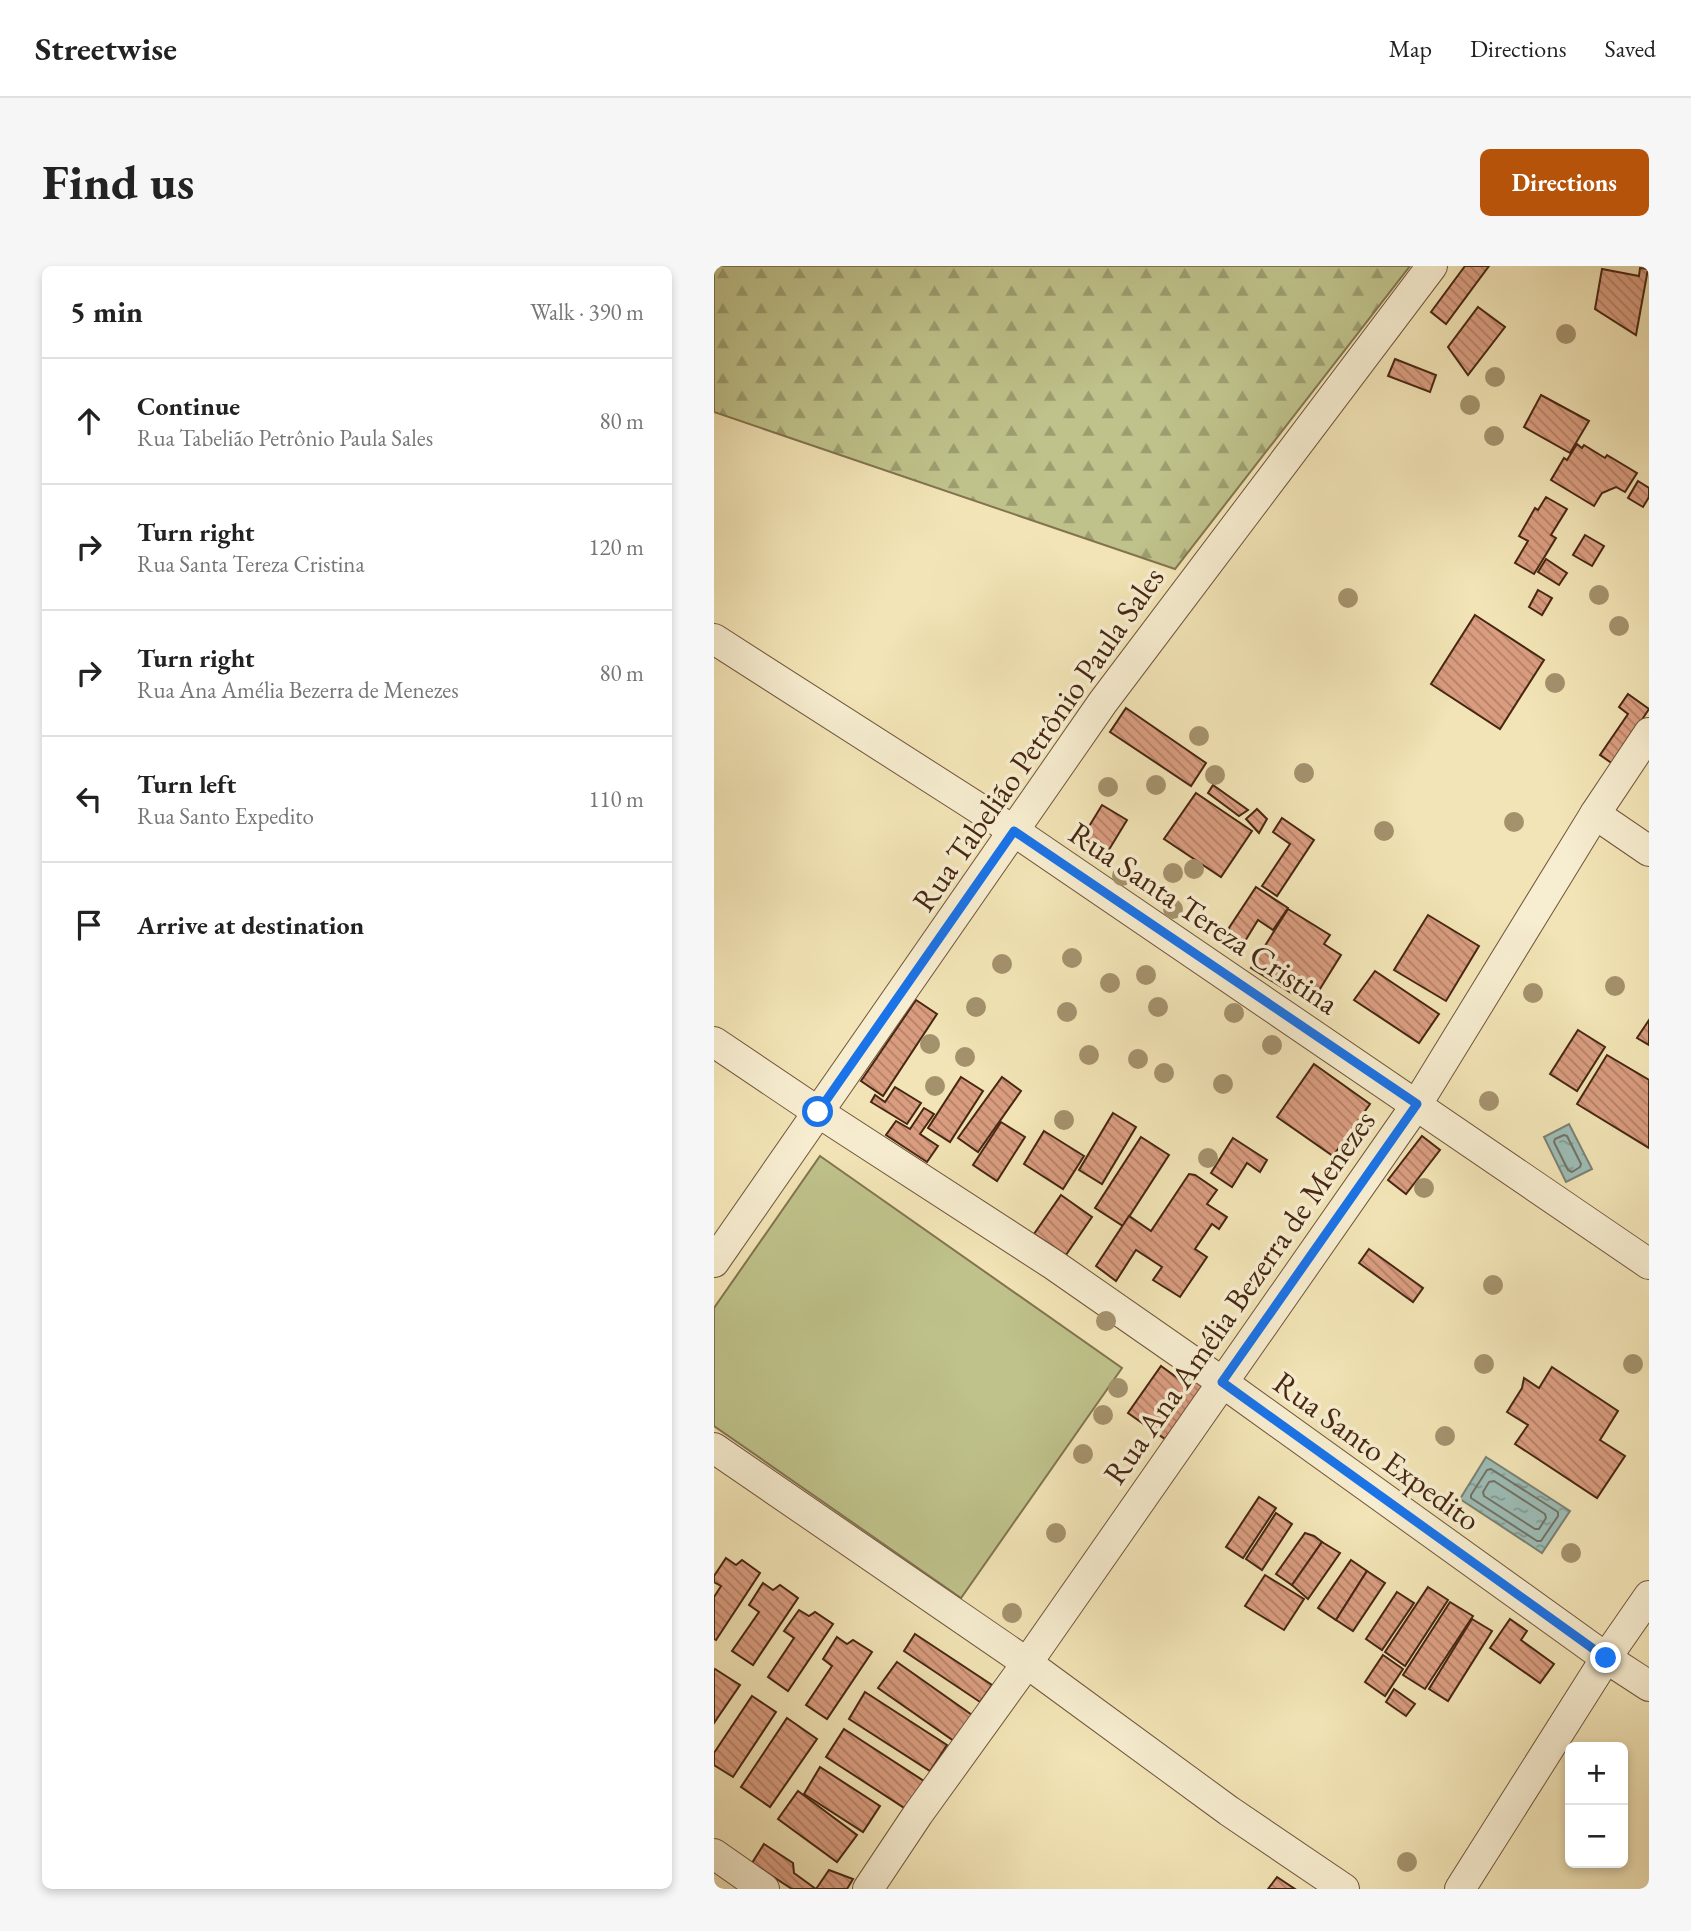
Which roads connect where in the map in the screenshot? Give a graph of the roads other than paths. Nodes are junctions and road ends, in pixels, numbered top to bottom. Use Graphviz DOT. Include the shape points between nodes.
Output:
graph roads {
  1 [pos="1432,266"];
  2 [pos="714,639"];
  3 [pos="1649,733"];
  4 [pos="1595,814"];
  5 [pos="1014,831"];
  6 [pos="1649,851"];
  7 [pos="714,1042"];
  8 [pos="1417,1104"];
  9 [pos="818,1112"];
  10 [pos="714,1262"];
  11 [pos="1649,1264"];
  12 [pos="1222,1382"];
  13 [pos="714,1448"];
  14 [pos="1649,1596"];
  15 [pos="1606,1658"];
  16 [pos="1027,1663"];
  17 [pos="1649,1686"];
  18 [pos="714,1854"];
  19 [pos="765,1889"];
  20 [pos="868,1889"];
  21 [pos="1344,1889"];
  22 [pos="1460,1889"];
  1 -- 5 [label="street, Rua Tabelião Petrônio Paula Sales" via="1103,702"];
  2 -- 5 [label="street, Rua Santa Tereza Cristina"];
  3 -- 4 [label="street, Rua Ana Amélia Bezerra de Menezes"];
  4 -- 6 [label="street"];
  4 -- 8 [label="street, Rua Ana Amélia Bezerra de Menezes"];
  5 -- 8 [label="street, Rua Santa Tereza Cristina"];
  5 -- 9 [label="street, Rua Tabelião Petrônio Paula Sales"];
  7 -- 9 [label="street, Rua Santo Expedito"];
  8 -- 11 [label="street, Rua Santa Tereza Cristina"];
  8 -- 12 [label="street, Rua Ana Amélia Bezerra de Menezes"];
  9 -- 10 [label="street, Rua Tabelião Petrônio Paula Sales"];
  9 -- 12 [label="street, Rua Santo Expedito" via="1054,1265"];
  12 -- 15 [label="street, Rua Santo Expedito"];
  12 -- 16 [label="street, Rua Ana Amélia Bezerra de Menezes"];
  13 -- 16 [label="street"];
  14 -- 15 [label="street"];
  15 -- 17 [label="street, Rua Santo Expedito"];
  15 -- 22 [label="street"];
  16 -- 20 [label="street, Rua Ana Amélia Bezerra de Menezes"];
  16 -- 21 [label="street"];
  18 -- 19 [label="street"];
}
